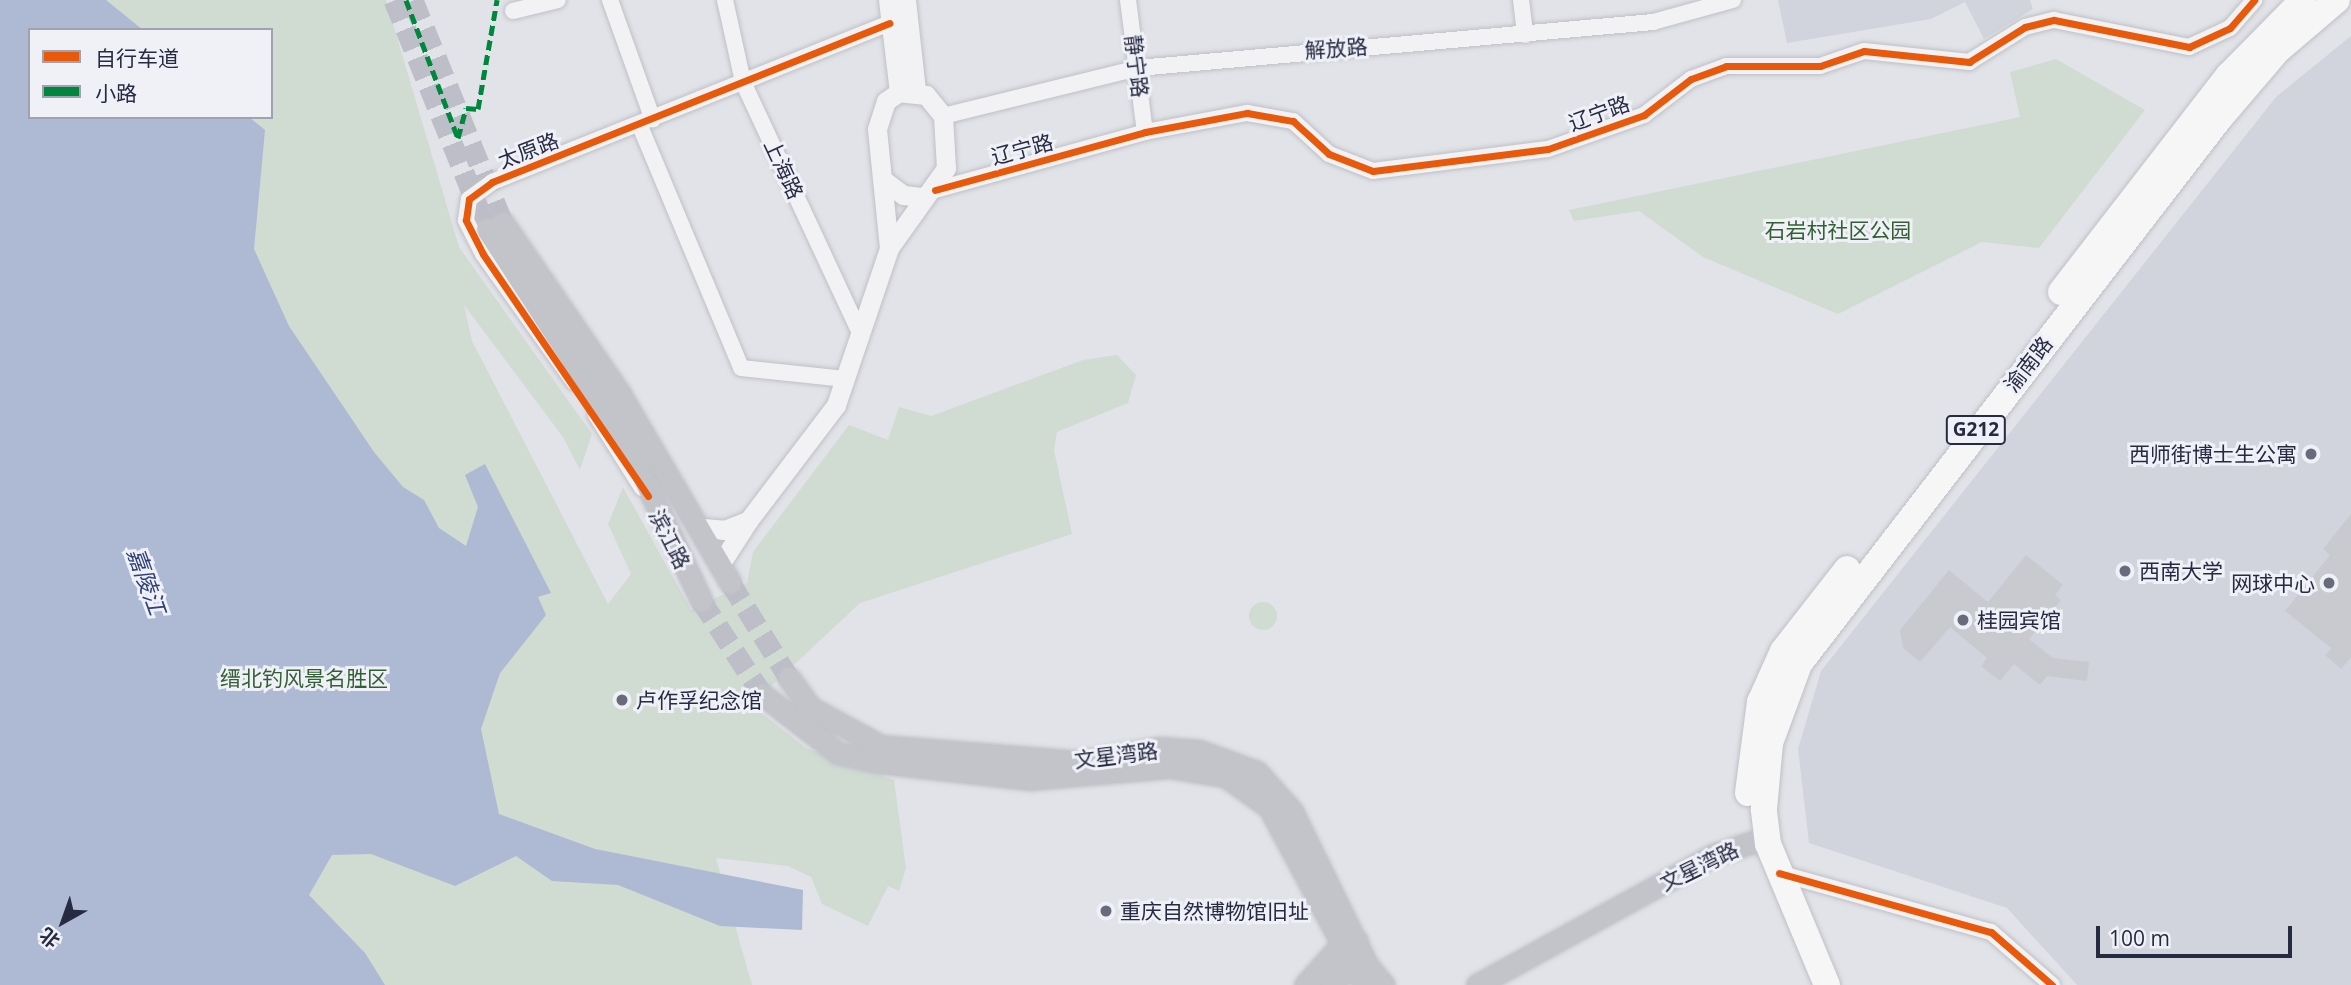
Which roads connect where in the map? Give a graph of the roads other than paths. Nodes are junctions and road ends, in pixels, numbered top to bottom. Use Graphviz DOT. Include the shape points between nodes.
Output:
graph roads {
  1 [pos="558,0"];
  2 [pos="610,0"];
  3 [pos="725,0"];
  4 [pos="888,0"];
  5 [pos="906,0"];
  6 [pos="1128,0"];
  7 [pos="1521,0"];
  8 [pos="1733,0"];
  9 [pos="2255,0"];
  10 [pos="2302,0"];
  11 [pos="2337,0"];
  12 [pos="513,11"];
  13 [pos="890,23"];
  14 [pos="1525,35"];
  15 [pos="1138,68"];
  16 [pos="743,82"];
  17 [pos="908,92"];
  18 [pos="943,116"];
  19 [pos="647,123"];
  20 [pos="1145,132"];
  21 [pos="882,179"];
  22 [pos="928,194"];
  23 [pos="889,248"];
  24 [pos="860,333"];
  25 [pos="845,379"];
  26 [pos="648,496"];
  27 [pos="748,521"];
  28 [pos="703,528"];
  29 [pos="726,572"];
  30 [pos="701,600"];
  31 [pos="789,678"];
  32 [pos="762,695"];
  33 [pos="1760,847"];
  34 [pos="1779,873"];
  35 [pos="1793,924"];
  36 [pos="1350,950"];
  37 [pos="1305,985"];
  38 [pos="1332,985"];
  39 [pos="1365,985"];
  40 [pos="1384,985"];
  41 [pos="1477,985"];
  42 [pos="1503,985"];
  43 [pos="1813,985"];
  44 [pos="1826,985"];
  45 [pos="2052,985"];
  1 -- 12 [label="street"];
  2 -- 19 [label="street"];
  3 -- 16 [label="street, 上海路"];
  4 -- 13 [label="street"];
  5 -- 17 [label="street"];
  6 -- 15 [label="street, 静宁路"];
  7 -- 14 [label="street"];
  8 -- 14 [label="street, 解放路" via="1653,22"];
  9 -- 20 [label="street, 辽宁路" via="2230,28 2189,47 2054,20 2025,27 1969,62 1864,51 1820,66 1726,66 1691,79 1644,115 1548,149 1373,171 1329,154 1293,121 1271,112"];
  10 -- 33 [label="highway, 渝南路 / G212" via="2212,95 1783,651 1751,737"];
  11 -- 33 [label="highway, 渝南路 / G212" via="2278,50 2219,119 1799,664 1770,743"];
  13 -- 16 [label="street, 太原路"];
  13 -- 17 [label="street"];
  14 -- 15 [label="street, 解放路"];
  15 -- 18 [label="street, 解放路"];
  15 -- 20 [label="street, 静宁路"];
  16 -- 19 [label="street, 太原路"];
  16 -- 24 [label="street, 上海路"];
  17 -- 18 [label="street"];
  17 -- 21 [label="street" via="878,114"];
  18 -- 22 [label="street" via="946,168"];
  19 -- 25 [label="street" via="741,368"];
  19 -- 26 [label="street, 太原路" via="492,182 469,200 466,220 512,299"];
  20 -- 22 [label="street, 辽宁路"];
  21 -- 22 [label="street" via="903,195"];
  21 -- 23 [label="street"];
  22 -- 23 [label="street"];
  23 -- 24 [label="street"];
  24 -- 25 [label="street"];
  25 -- 27 [label="street" via="836,405"];
  26 -- 28 [label="main road, 滨江路" via="632,451 495,226"];
  26 -- 30 [label="main road, 滨江路"];
  27 -- 28 [label="street" via="724,530"];
  27 -- 29 [label="street"];
  28 -- 29 [label="main road, 滨江路"];
  31 -- 36 [label="main road, 文星湾路" via="811,708 881,746 1079,762 1160,748 1231,759 1257,772 1292,811"];
  32 -- 36 [label="main road, 文星湾路" via="838,753 877,762 1030,779 1169,767 1225,776 1269,807"];
  33 -- 34 [label="highway, 渝南路 / G212"];
  33 -- 35 [label="highway, 渝南路 / G212"];
  33 -- 41 [label="main road, 文星湾路" via="1713,855"];
  33 -- 42 [label="main road, 文星湾路" via="1708,870"];
  34 -- 35 [label="highway, 渝南路 / G212"];
  34 -- 45 [label="street" via="1991,932"];
  35 -- 43 [label="highway, G212"];
  35 -- 44 [label="highway, G212"];
  36 -- 37 [label="main road"];
  36 -- 38 [label="main road"];
  36 -- 39 [label="main road, 文星湾路"];
  36 -- 40 [label="main road, 文星湾路"];
}
